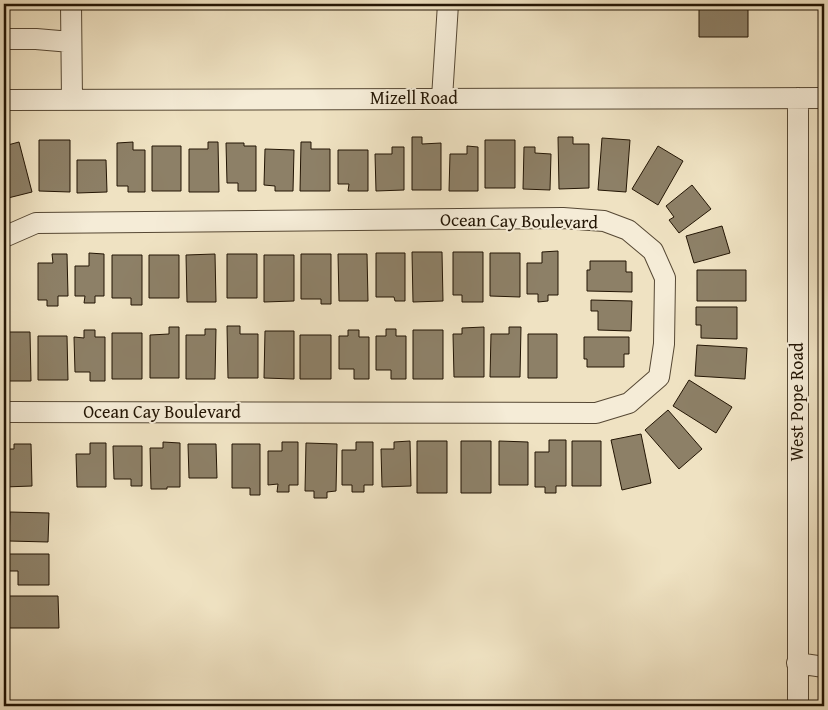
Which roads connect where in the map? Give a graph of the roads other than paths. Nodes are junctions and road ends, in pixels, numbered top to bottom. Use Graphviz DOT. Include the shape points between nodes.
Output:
graph roads {
  1 [pos="71,4"];
  2 [pos="448,4"];
  3 [pos="4,40"];
  4 [pos="71,42"];
  5 [pos="442,98"];
  6 [pos="798,98"];
  7 [pos="824,98"];
  8 [pos="4,100"];
  9 [pos="72,100"];
  10 [pos="4,237"];
  11 [pos="4,412"];
  12 [pos="797,663"];
  13 [pos="824,667"];
  14 [pos="798,706"];
  1 -- 4 [label="street"];
  2 -- 5 [label="street"];
  3 -- 4 [label="street"];
  4 -- 9 [label="street"];
  5 -- 6 [label="street, Mizell Road"];
  5 -- 9 [label="street, Mizell Road"];
  6 -- 7 [label="street, Mizell Road"];
  6 -- 12 [label="street, West Pope Road"];
  8 -- 9 [label="street, Mizell Road"];
  10 -- 11 [label="street, Ocean Cay Boulevard" via="36,224 563,218 604,221 628,230 653,251 665,278 664,344 659,377 629,403 596,413"];
  12 -- 13 [label="street"];
  12 -- 14 [label="street, West Pope Road"];
}
